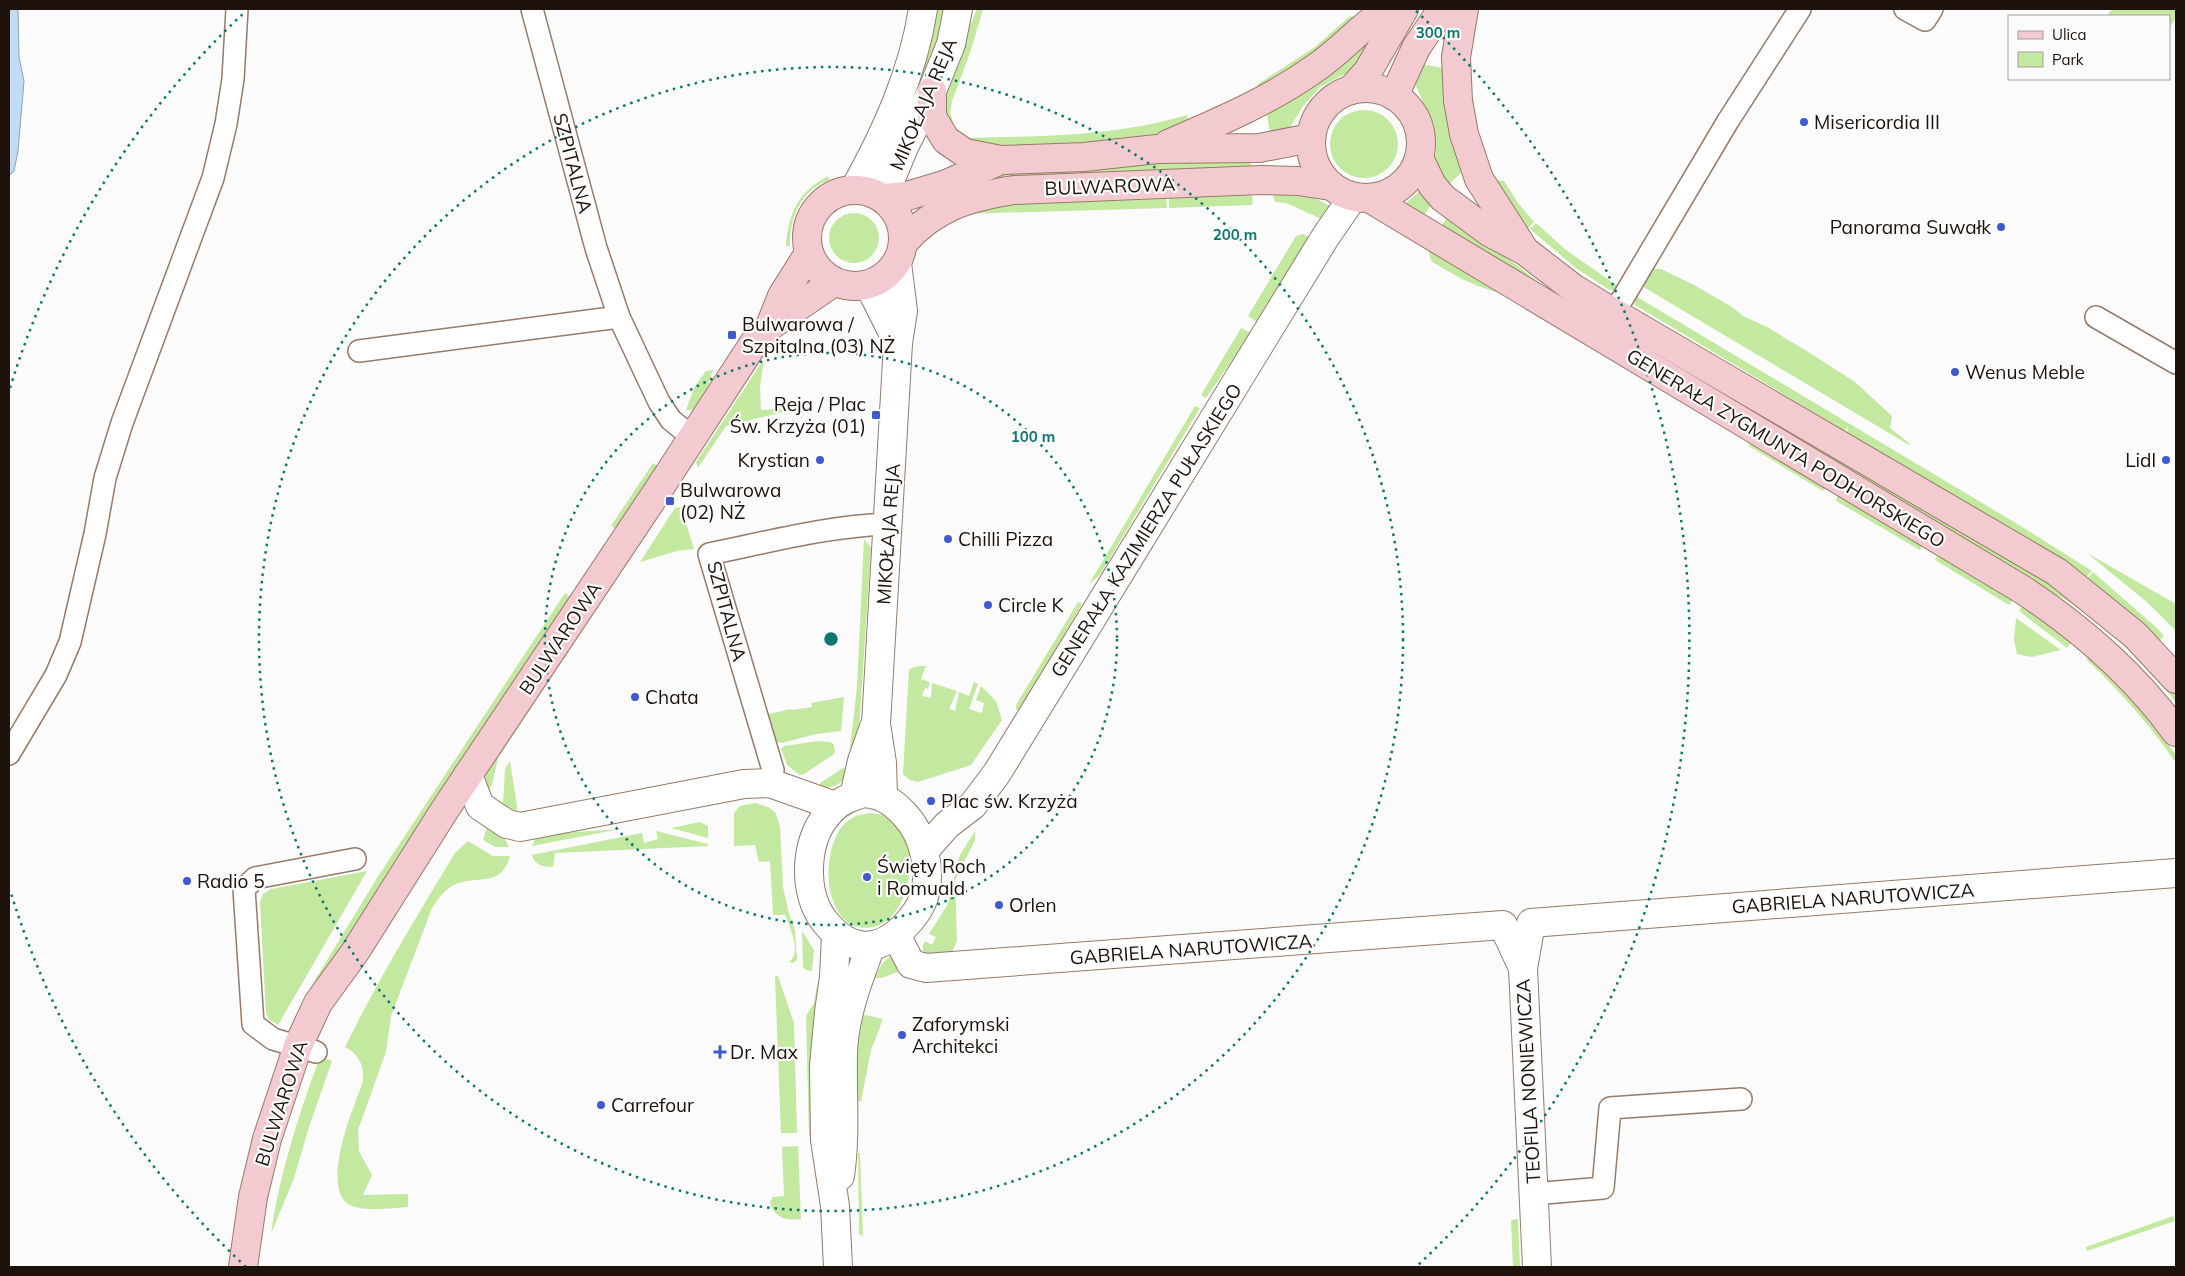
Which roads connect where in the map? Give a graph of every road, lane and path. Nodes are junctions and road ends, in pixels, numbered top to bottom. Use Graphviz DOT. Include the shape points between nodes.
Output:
graph roads {
  1 [pos="237,9"];
  2 [pos="532,9"];
  3 [pos="923,9"];
  4 [pos="958,9"];
  5 [pos="1388,9"];
  6 [pos="1404,9"];
  7 [pos="1442,9"];
  8 [pos="1464,9"];
  9 [pos="1800,9"];
  10 [pos="1905,9"];
  11 [pos="1932,9"];
  12 [pos="1351,90"];
  13 [pos="932,91"];
  14 [pos="1394,96"];
  15 [pos="1311,138"];
  16 [pos="1157,149"];
  17 [pos="1419,158"];
  18 [pos="1001,160"];
  19 [pos="854,190"];
  20 [pos="1351,194"];
  21 [pos="883,198"];
  22 [pos="1524,252"];
  23 [pos="809,253"];
  24 [pos="901,253"];
  25 [pos="834,282"];
  26 [pos="870,285"];
  27 [pos="1614,313"];
  28 [pos="619,317"];
  29 [pos="2096,317"];
  30 [pos="770,326"];
  31 [pos="898,344"];
  32 [pos="359,351"];
  33 [pos="2176,363"];
  34 [pos="692,437"];
  35 [pos="888,524"];
  36 [pos="2176,679"];
  37 [pos="876,724"];
  38 [pos="2176,732"];
  39 [pos="9,754"];
  40 [pos="468,776"];
  41 [pos="775,785"];
  42 [pos="883,796"];
  43 [pos="844,801"];
  44 [pos="480,806"];
  45 [pos="444,811"];
  46 [pos="817,833"];
  47 [pos="924,851"];
  48 [pos="355,859"];
  49 [pos="2176,873"];
  50 [pos="1530,923"];
  51 [pos="1503,925"];
  52 [pos="896,935"];
  53 [pos="836,936"];
  54 [pos="871,946"];
  55 [pos="1523,968"];
  56 [pos="307,1049"];
  57 [pos="1741,1099"];
  58 [pos="1533,1194"];
  59 [pos="835,1206"];
  60 [pos="243,1267"];
  61 [pos="261,1267"];
  62 [pos="838,1267"];
  63 [pos="1537,1267"];
  1 -- 39 [label="street" via="233,79 213,178 104,478 95,534 70,642 56,675"];
  2 -- 28 [label="street, SZPITALNA" via="596,248"];
  3 -- 19 [label="street, MIKOŁAJA REJA" via="918,42 905,80 880,142"];
  4 -- 13 [label="street, MIKOŁAJA REJA" via="951,44"];
  5 -- 16 [label="main road" via="1316,68 1282,91"];
  6 -- 12 [label="main road" via="1368,71"];
  7 -- 14 [label="main road" via="1416,48"];
  8 -- 22 [label="main road" via="1456,57 1458,101 1464,134 1479,179"];
  9 -- 27 [label="street" via="1728,121"];
  10 -- 11 [label="street" via="1925,20"];
  12 -- 14 [label="main road" via="1366,88"];
  12 -- 15 [label="main road" via="1323,108"];
  13 -- 18 [label="main road" via="932,117 946,140 965,153"];
  13 -- 21 [label="street, MIKOŁAJA REJA"];
  14 -- 17 [label="main road" via="1408,108 1417,123"];
  15 -- 16 [label="main road, BULWAROWA" via="1259,148"];
  15 -- 20 [label="main road" via="1312,156 1319,173"];
  16 -- 18 [label="main road, BULWAROWA" via="1084,157"];
  17 -- 20 [label="main road" via="1412,174 1386,194"];
  17 -- 22 [label="main road, GENERAŁA ZYGMUNTA PODHORSKIEGO" via="1432,185 1443,198 1489,232"];
  18 -- 21 [label="main road, BULWAROWA" via="944,185 907,196"];
  19 -- 21 [label="main road"];
  19 -- 23 [label="main road" via="839,192 816,210 806,238"];
  20 -- 24 [label="main road, BULWAROWA" via="1298,181 1261,180 1014,190 980,195 942,210 918,226"];
  20 -- 38 [label="main road, GENERAŁA ZYGMUNTA PODHORSKIEGO" via="2047,606 2111,657 2145,692"];
  20 -- 47 [label="street, GENERAŁA KAZIMIERZA PUŁASKIEGO" via="997,773 972,805"];
  21 -- 24 [label="main road" via="903,227"];
  22 -- 27 [label="main road, GENERAŁA ZYGMUNTA PODHORSKIEGO"];
  23 -- 25 [label="main road" via="814,265"];
  23 -- 30 [label="main road, BULWAROWA" via="782,296"];
  24 -- 26 [label="main road" via="880,280"];
  24 -- 31 [label="street, MIKOŁAJA REJA" via="902,311"];
  25 -- 26 [label="main road" via="858,287"];
  25 -- 30 [label="main road, BULWAROWA"];
  26 -- 31 [label="street, MIKOŁAJA REJA"];
  27 -- 36 [label="main road, GENERAŁA ZYGMUNTA PODHORSKIEGO" via="2057,572 2135,635"];
  28 -- 32 [label="street"];
  28 -- 34 [label="street, SZPITALNA" via="659,402 671,420"];
  29 -- 33 [label="street"];
  30 -- 34 [label="main road, BULWAROWA" via="756,340"];
  31 -- 35 [label="street, MIKOŁAJA REJA"];
  34 -- 40 [label="main road, BULWAROWA"];
  35 -- 37 [label="street, MIKOŁAJA REJA"];
  35 -- 41 [label="street, SZPITALNA" via="861,525 709,554"];
  37 -- 42 [label="street"];
  37 -- 43 [label="street"];
  40 -- 44 [label="street"];
  40 -- 45 [label="main road, BULWAROWA"];
  41 -- 43 [label="street"];
  41 -- 44 [label="street" via="744,784 520,827 507,824"];
  41 -- 46 [label="street"];
  42 -- 43 [label="street" via="864,793"];
  42 -- 47 [label="street" via="909,819"];
  43 -- 46 [label="street" via="827,814"];
  44 -- 45 [label="street"];
  45 -- 56 [label="main road, BULWAROWA" via="355,952 335,1011"];
  46 -- 53 [label="street" via="810,854 808,877 812,899"];
  47 -- 52 [label="street" via="928,874 924,897 913,918"];
  48 -- 56 [label="street" via="254,878 244,889 253,1024 273,1039"];
  49 -- 50 [label="street, GABRIELA NARUTOWICZA"];
  50 -- 55 [label="street, TEOFILA NONIEWICZA"];
  51 -- 52 [label="street, GABRIELA NARUTOWICZA" via="926,968 911,964"];
  51 -- 55 [label="street, TEOFILA NONIEWICZA"];
  52 -- 54 [label="street"];
  53 -- 54 [label="street" via="859,946"];
  53 -- 59 [label="street" via="824,1066 825,1140"];
  54 -- 59 [label="street" via="858,982 843,1052 844,1147"];
  55 -- 58 [label="street, TEOFILA NONIEWICZA"];
  56 -- 60 [label="main road, BULWAROWA" via="265,1149 253,1197"];
  56 -- 61 [label="main road, BULWAROWA" via="295,1112 276,1175"];
  57 -- 58 [label="street, TEOFILA NONIEWICZA" via="1610,1108 1603,1188"];
  58 -- 63 [label="street, TEOFILA NONIEWICZA"];
  59 -- 62 [label="street"];
}
